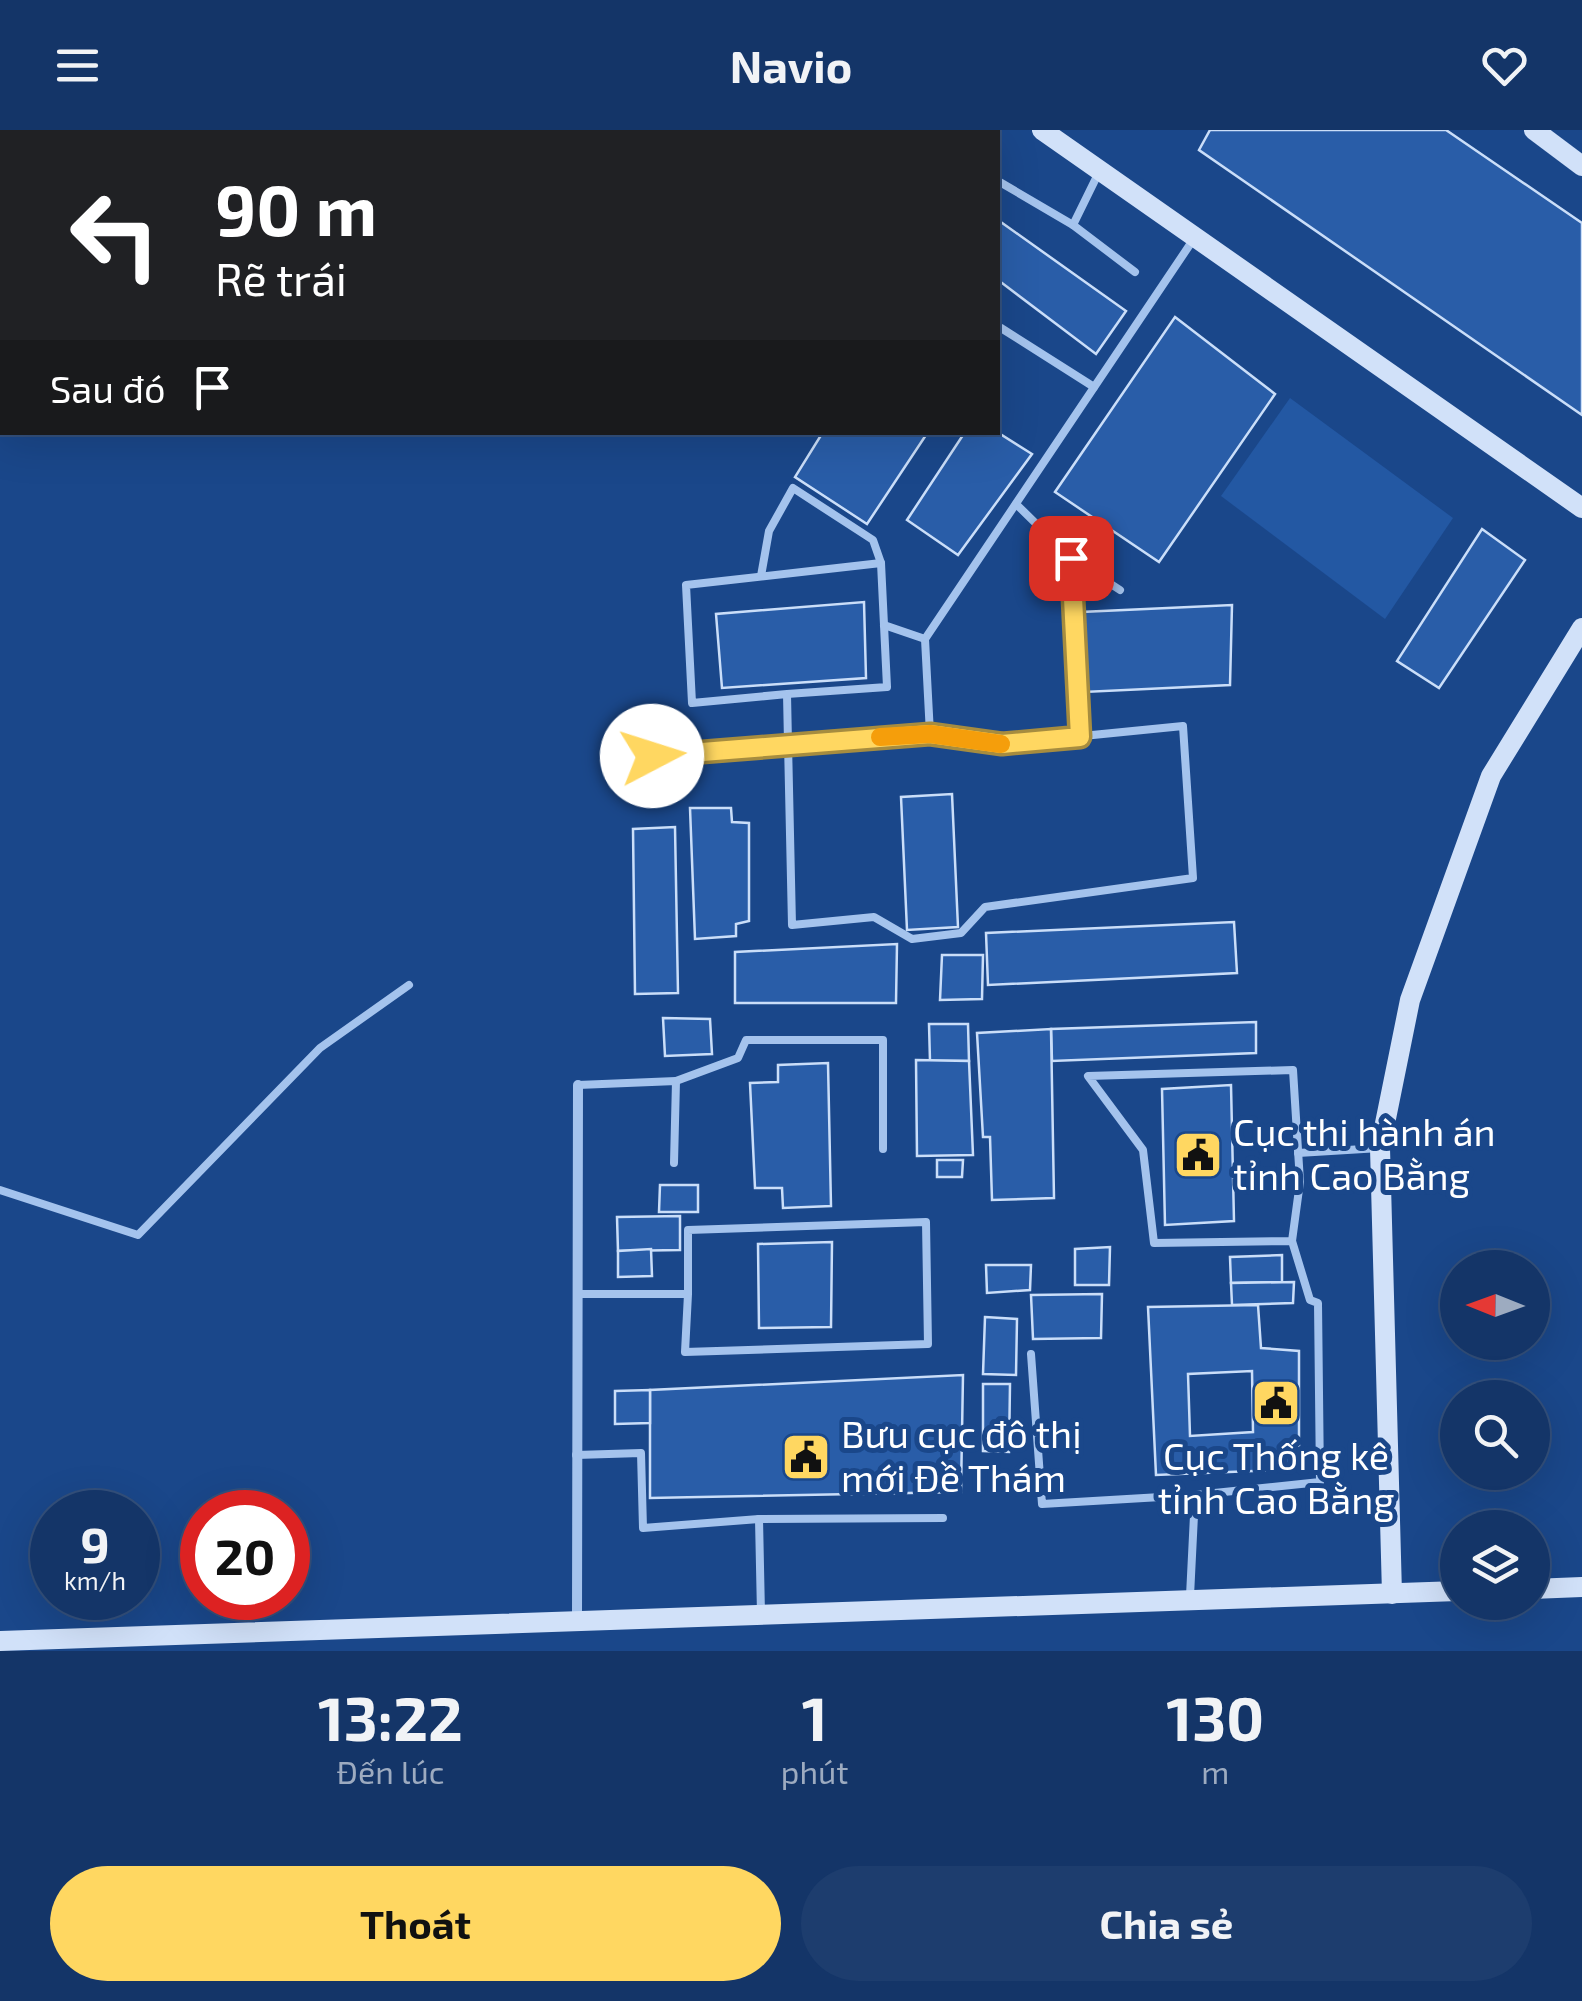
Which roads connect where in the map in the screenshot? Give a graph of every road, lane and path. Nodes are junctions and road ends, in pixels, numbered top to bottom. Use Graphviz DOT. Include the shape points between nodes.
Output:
graph roads {
  1 [pos="1042,130"];
  2 [pos="1534,130"];
  3 [pos="1071,138"];
  4 [pos="1582,166"];
  5 [pos="1100,170"];
  6 [pos="1000,182"];
  7 [pos="1073,226"];
  8 [pos="1195,237"];
  9 [pos="1135,272"];
  10 [pos="1000,330"];
  11 [pos="1094,387"];
  12 [pos="1016,504"];
  13 [pos="1582,508"];
  14 [pos="1071,558"];
  15 [pos="882,563"];
  16 [pos="761,576"];
  17 [pos="1120,590"];
  18 [pos="884,624"];
  19 [pos="1582,628"];
  20 [pos="925,640"];
  21 [pos="788,694"];
  22 [pos="930,734"];
  23 [pos="1080,737"];
  24 [pos="788,743"];
  25 [pos="652,795"];
  26 [pos="410,985"];
  27 [pos="676,1081"];
  28 [pos="578,1084"];
  29 [pos="1380,1148"];
  30 [pos="883,1149"];
  31 [pos="1298,1153"];
  32 [pos="674,1163"];
  33 [pos="0,1190"];
  34 [pos="1292,1242"];
  35 [pos="577,1294"];
  36 [pos="688,1294"];
  37 [pos="1031,1354"];
  38 [pos="576,1455"];
  39 [pos="1195,1495"];
  40 [pos="943,1518"];
  41 [pos="759,1519"];
  42 [pos="1582,1587"];
  43 [pos="1550,1588"];
  44 [pos="1440,1593"];
  45 [pos="1392,1594"];
  46 [pos="1190,1600"];
  47 [pos="760,1616"];
  48 [pos="577,1621"];
  49 [pos="0,1642"];
  1 -- 3 [label="street"];
  2 -- 4 [label="street"];
  3 -- 5 [label="street"];
  5 -- 7 [label="lane"];
  5 -- 8 [label="street"];
  6 -- 7 [label="lane"];
  7 -- 9 [label="lane"];
  8 -- 11 [label="lane"];
  8 -- 13 [label="street"];
  10 -- 11 [label="lane"];
  11 -- 12 [label="lane"];
  12 -- 14 [label="lane"];
  12 -- 20 [label="lane"];
  14 -- 17 [label="lane"];
  14 -- 23 [label="lane"];
  15 -- 16 [label="lane"];
  15 -- 16 [label="lane" via="873,540 793,488 769,530"];
  15 -- 18 [label="lane"];
  16 -- 21 [label="lane" via="686,585 692,703"];
  18 -- 20 [label="lane"];
  18 -- 21 [label="lane" via="887,687"];
  19 -- 29 [label="street" via="1491,776 1410,1000"];
  20 -- 22 [label="lane"];
  21 -- 24 [label="lane"];
  22 -- 23 [label="lane" via="1002,744"];
  22 -- 24 [label="lane"];
  23 -- 24 [label="lane" via="1183,726 1193,878 985,907 961,933 912,939 874,917 792,925"];
  24 -- 25 [label="lane" via="652,756"];
  26 -- 33 [label="lane" via="320,1048 138,1235"];
  27 -- 28 [label="lane"];
  27 -- 30 [label="lane" via="738,1058 746,1040 883,1040"];
  27 -- 32 [label="lane"];
  28 -- 35 [label="street"];
  29 -- 31 [label="lane"];
  29 -- 45 [label="street"];
  31 -- 34 [label="lane"];
  31 -- 34 [label="lane" via="1293,1070 1088,1076 1143,1150 1154,1243"];
  34 -- 39 [label="lane" via="1310,1300 1318,1303 1320,1482"];
  35 -- 36 [label="lane"];
  35 -- 38 [label="street"];
  36 -- 36 [label="lane" via="685,1352 928,1344 926,1222 688,1230"];
  37 -- 39 [label="lane" via="1042,1504"];
  38 -- 41 [label="lane" via="642,1454 643,1528"];
  38 -- 48 [label="street"];
  39 -- 46 [label="lane"];
  40 -- 41 [label="lane"];
  41 -- 47 [label="lane"];
  42 -- 43 [label="street"];
  44 -- 45 [label="street"];
  45 -- 46 [label="street"];
  46 -- 47 [label="street"];
  47 -- 48 [label="street"];
  48 -- 49 [label="street"];
}
